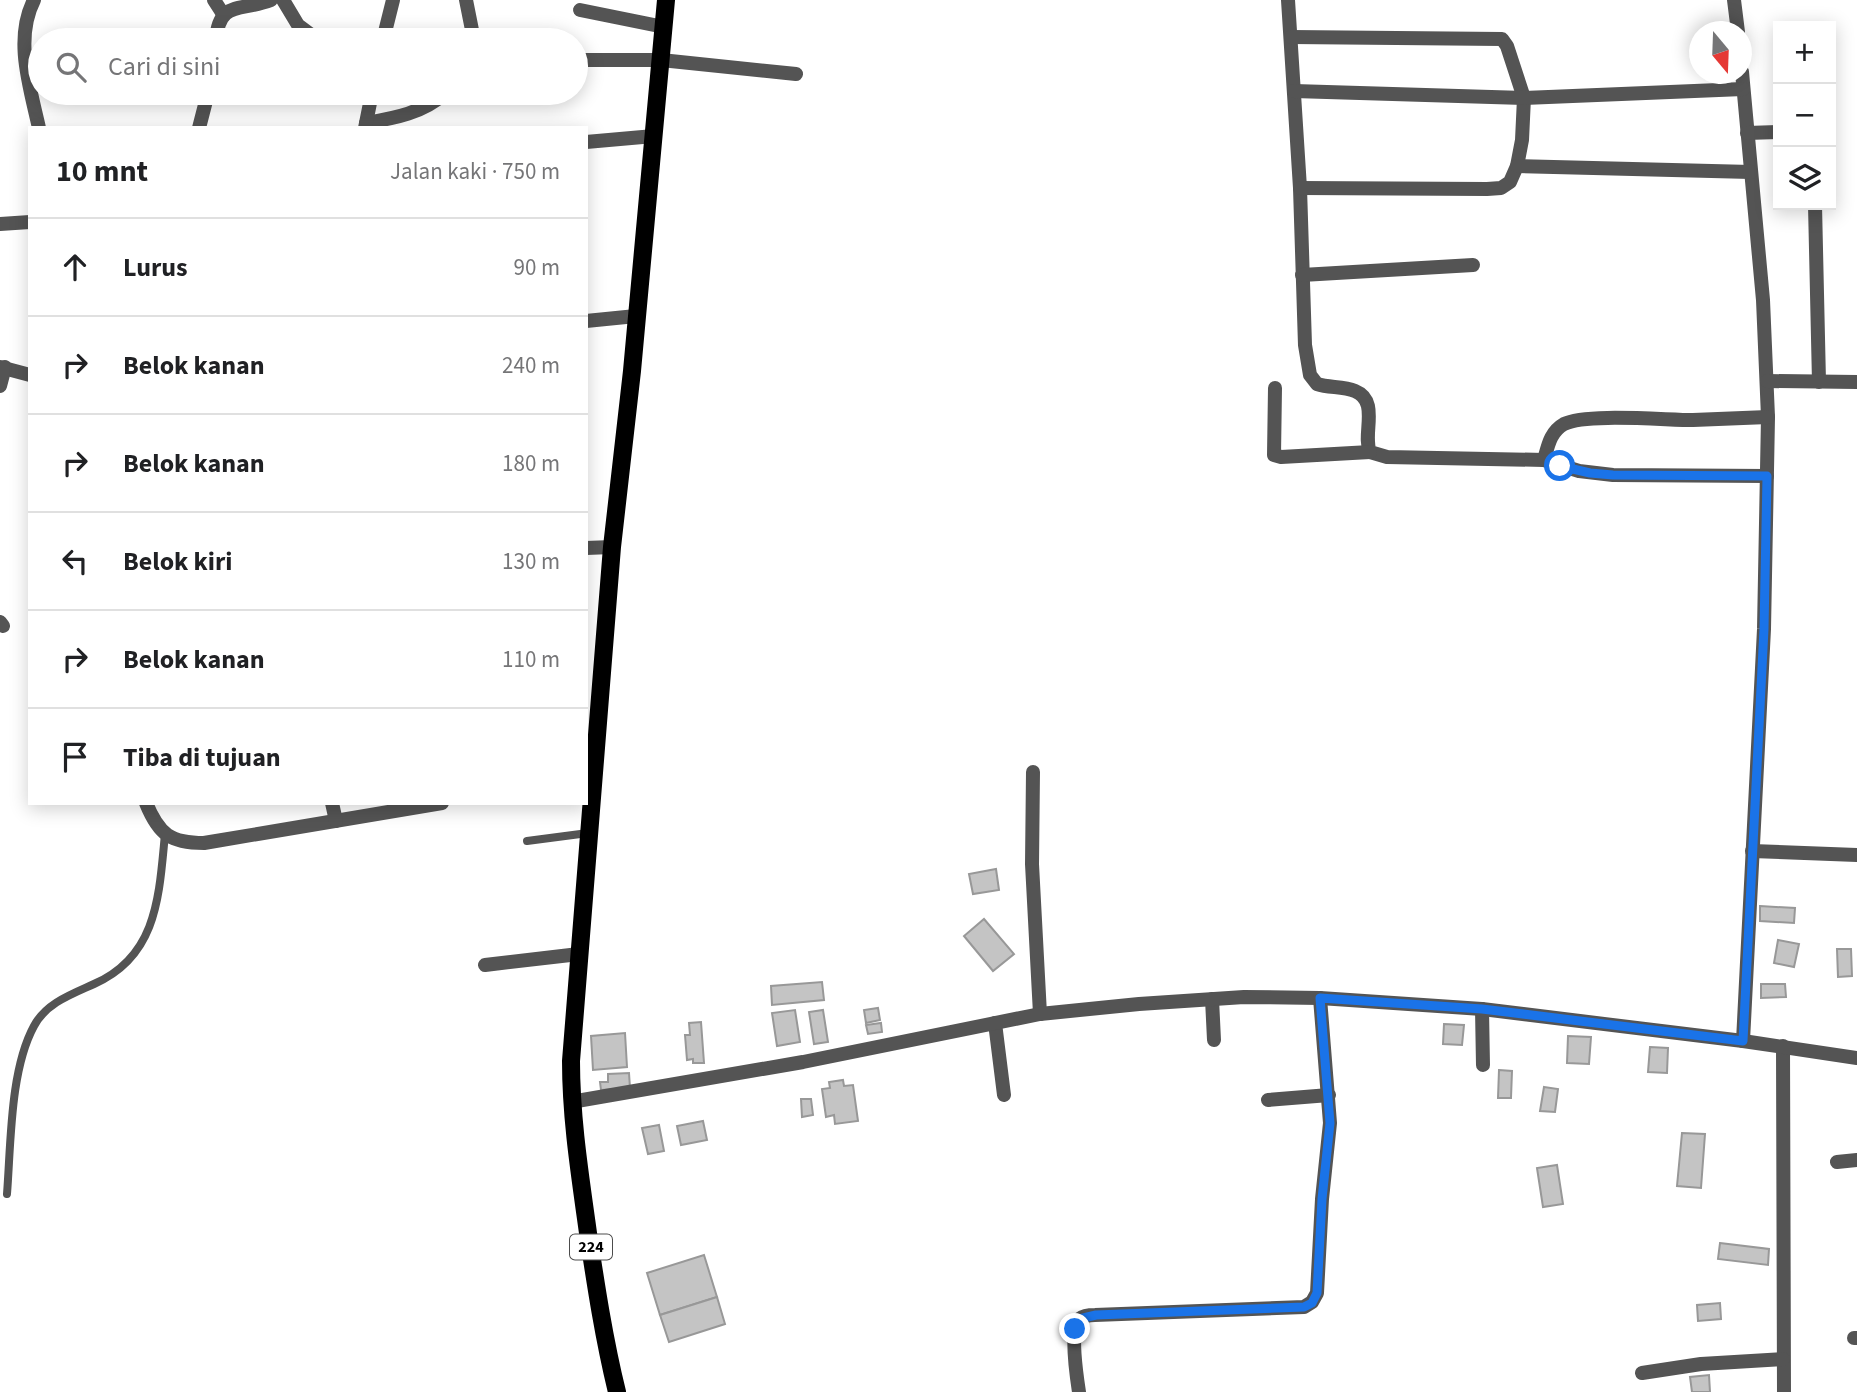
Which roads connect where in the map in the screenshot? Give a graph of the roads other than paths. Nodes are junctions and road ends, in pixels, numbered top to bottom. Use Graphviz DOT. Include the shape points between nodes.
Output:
graph roads {
  1 [pos="33,0"];
  2 [pos="214,0"];
  3 [pos="271,0"];
  4 [pos="282,0"];
  5 [pos="393,0"];
  6 [pos="466,0"];
  7 [pos="666,0"];
  8 [pos="1288,0"];
  9 [pos="1734,0"];
  10 [pos="580,10"];
  11 [pos="223,14"];
  12 [pos="1737,21"];
  13 [pos="664,27"];
  14 [pos="217,28"];
  15 [pos="302,28"];
  16 [pos="386,28"];
  17 [pos="472,28"];
  18 [pos="1291,37"];
  19 [pos="588,60"];
  20 [pos="661,60"];
  21 [pos="28,70"];
  22 [pos="796,74"];
  23 [pos="1742,84"];
  24 [pos="1743,89"];
  25 [pos="1294,91"];
  26 [pos="1524,98"];
  27 [pos="35,105"];
  28 [pos="205,105"];
  29 [pos="370,105"];
  30 [pos="427,105"];
  31 [pos="39,126"];
  32 [pos="200,126"];
  33 [pos="366,126"];
  34 [pos="1773,132"];
  35 [pos="1747,133"];
  36 [pos="654,136"];
  37 [pos="588,142"];
  38 [pos="1517,166"];
  39 [pos="1751,172"];
  40 [pos="1300,187"];
  41 [pos="1815,210"];
  42 [pos="28,222"];
  43 [pos="0,225"];
  44 [pos="1473,265"];
  45 [pos="1302,275"];
  46 [pos="636,316"];
  47 [pos="588,321"];
  48 [pos="3,367"];
  49 [pos="28,374"];
  50 [pos="1767,381"];
  51 [pos="1819,382"];
  52 [pos="1857,382"];
  53 [pos="0,386"];
  54 [pos="1275,388"];
  55 [pos="1768,417"];
  56 [pos="1370,452"];
  57 [pos="1544,460"];
  58 [pos="1767,476"];
  59 [pos="612,547"];
  60 [pos="588,548"];
  61 [pos="1033,772"];
  62 [pos="589,784"];
  63 [pos="147,805"];
  64 [pos="332,805"];
  65 [pos="415,805"];
  66 [pos="336,821"];
  67 [pos="588,833"];
  68 [pos="165,834"];
  69 [pos="527,841"];
  70 [pos="1752,851"];
  71 [pos="1857,855"];
  72 [pos="579,954"];
  73 [pos="485,965"];
  74 [pos="1320,998"];
  75 [pos="1212,999"];
  76 [pos="1482,1009"];
  77 [pos="1040,1014"];
  78 [pos="995,1023"];
  79 [pos="1214,1040"];
  80 [pos="1743,1041"];
  81 [pos="1783,1046"];
  82 [pos="1857,1058"];
  83 [pos="1483,1065"];
  84 [pos="1004,1095"];
  85 [pos="1329,1095"];
  86 [pos="1268,1100"];
  87 [pos="571,1102"];
  88 [pos="1857,1160"];
  89 [pos="1837,1162"];
  90 [pos="7,1194"];
  91 [pos="1783,1359"];
  92 [pos="1642,1373"];
  93 [pos="617,1392"];
  94 [pos="1079,1392"];
  95 [pos="1784,1392"];
  1 -- 21 [label="street" via="25,26"];
  2 -- 11 [label="street"];
  3 -- 11 [label="street"];
  4 -- 15 [label="street"];
  5 -- 16 [label="street"];
  6 -- 17 [label="street"];
  7 -- 13 [label="main road, 224"];
  8 -- 18 [label="street"];
  9 -- 12 [label="street"];
  10 -- 13 [label="street"];
  11 -- 14 [label="street"];
  13 -- 20 [label="main road, 224"];
  18 -- 25 [label="street"];
  18 -- 26 [label="street" via="1502,39"];
  19 -- 20 [label="street"];
  20 -- 22 [label="street"];
  20 -- 36 [label="main road, 224"];
  23 -- 24 [label="street"];
  24 -- 26 [label="street"];
  24 -- 35 [label="street"];
  25 -- 26 [label="street"];
  25 -- 40 [label="street"];
  26 -- 38 [label="street"];
  27 -- 31 [label="street"];
  28 -- 32 [label="street"];
  29 -- 33 [label="street"];
  30 -- 33 [label="street"];
  34 -- 35 [label="street"];
  35 -- 39 [label="street"];
  36 -- 37 [label="street"];
  36 -- 46 [label="main road, 224"];
  38 -- 39 [label="street"];
  38 -- 40 [label="street" via="1510,182 1499,188"];
  39 -- 50 [label="street"];
  40 -- 45 [label="street"];
  41 -- 51 [label="street"];
  42 -- 43 [label="street"];
  44 -- 45 [label="street"];
  45 -- 56 [label="street" via="1310,375 1317,384 1362,395 1369,407"];
  46 -- 47 [label="street"];
  46 -- 59 [label="main road, 224"];
  48 -- 49 [label="street"];
  48 -- 53 [label="street"];
  50 -- 51 [label="street"];
  50 -- 55 [label="street"];
  51 -- 52 [label="street"];
  54 -- 56 [label="street" via="1274,455"];
  55 -- 57 [label="street" via="1570,422 1552,435"];
  55 -- 58 [label="street"];
  56 -- 57 [label="street" via="1387,457"];
  57 -- 58 [label="street" via="1613,475"];
  58 -- 70 [label="street"];
  59 -- 60 [label="street"];
  59 -- 62 [label="main road, 224"];
  61 -- 77 [label="street" via="1032,864"];
  62 -- 67 [label="main road, 224"];
  63 -- 68 [label="street"];
  64 -- 66 [label="street"];
  65 -- 66 [label="street"];
  66 -- 68 [label="street" via="219,842 182,842"];
  67 -- 69 [label="lane"];
  67 -- 72 [label="main road, 224"];
  68 -- 90 [label="lane" via="152,920 133,957 114,974 57,1002 34,1025 20,1058"];
  70 -- 71 [label="street"];
  70 -- 80 [label="street"];
  72 -- 73 [label="street"];
  72 -- 87 [label="main road, 224"];
  74 -- 75 [label="street"];
  74 -- 76 [label="street"];
  74 -- 85 [label="street"];
  75 -- 77 [label="street"];
  75 -- 79 [label="street"];
  76 -- 80 [label="street"];
  76 -- 83 [label="street"];
  77 -- 78 [label="street"];
  78 -- 84 [label="street"];
  78 -- 87 [label="street"];
  80 -- 81 [label="street"];
  81 -- 82 [label="street"];
  81 -- 91 [label="street"];
  85 -- 86 [label="street"];
  85 -- 94 [label="street" via="1317,1293 1312,1303 1081,1318 1074,1339"];
  87 -- 93 [label="main road, 224" via="598,1298"];
  88 -- 89 [label="street"];
  91 -- 92 [label="street"];
  91 -- 95 [label="street"];
}
